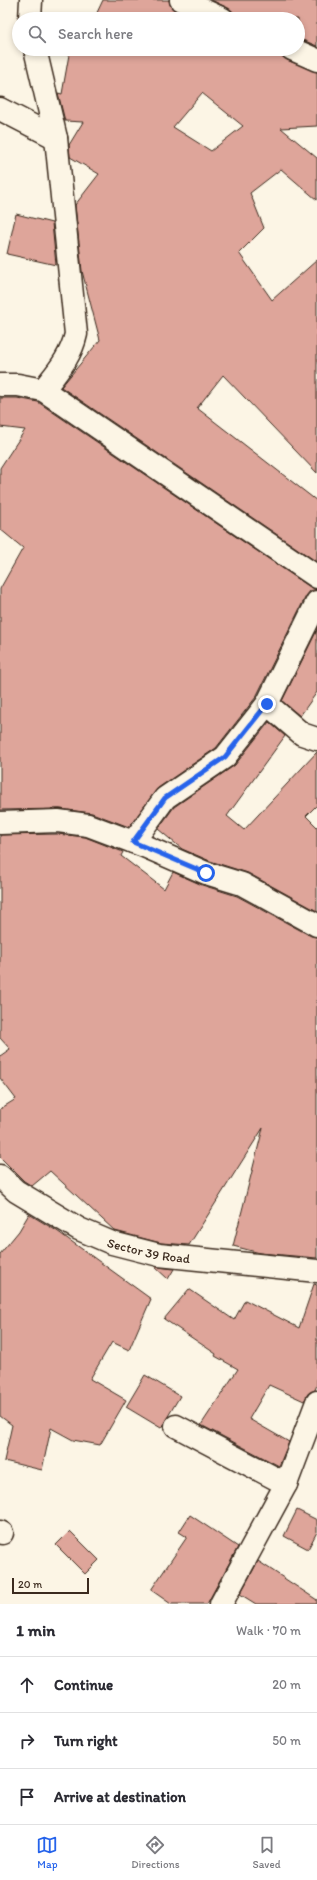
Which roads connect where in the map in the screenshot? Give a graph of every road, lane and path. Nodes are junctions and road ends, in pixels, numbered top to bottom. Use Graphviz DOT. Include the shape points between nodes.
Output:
graph roads {
  1 [pos="31,0"];
  2 [pos="181,0"];
  3 [pos="30,12"];
  4 [pos="208,12"];
  5 [pos="305,55"];
  6 [pos="37,56"];
  7 [pos="317,60"];
  8 [pos="0,109"];
  9 [pos="56,138"];
  10 [pos="0,385"];
  11 [pos="43,390"];
  12 [pos="317,577"];
  13 [pos="317,602"];
  14 [pos="267,704"];
  15 [pos="317,740"];
  16 [pos="0,823"];
  17 [pos="133,842"];
  18 [pos="317,925"];
  19 [pos="0,1176"];
  20 [pos="317,1271"];
  21 [pos="317,1402"];
  22 [pos="176,1426"];
  23 [pos="286,1484"];
  24 [pos="229,1601"];
  1 -- 3 [label="street"];
  2 -- 4 [label="street"];
  5 -- 7 [label="street"];
  6 -- 9 [label="street"];
  8 -- 9 [label="street"];
  9 -- 11 [label="street" via="76,334 68,358"];
  10 -- 11 [label="street" via="18,385"];
  11 -- 12 [label="street"];
  13 -- 14 [label="street"];
  14 -- 15 [label="street" via="302,734"];
  14 -- 17 [label="street" via="225,757 165,798"];
  16 -- 17 [label="street" via="58,821 88,825"];
  17 -- 18 [label="street" via="199,870 242,884"];
  19 -- 20 [label="street, Sector 39 Road" via="16,1191 79,1229 112,1243 159,1255"];
  21 -- 23 [label="street"];
  22 -- 23 [label="street"];
  23 -- 24 [label="street"];
}
